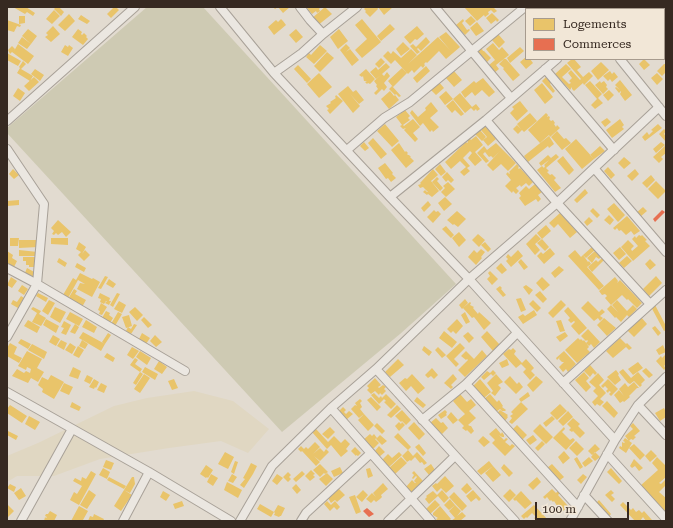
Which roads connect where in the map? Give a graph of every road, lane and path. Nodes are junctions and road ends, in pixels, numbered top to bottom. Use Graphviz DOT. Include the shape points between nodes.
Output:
graph roads {
  1 [pos="135,7"];
  2 [pos="220,7"];
  3 [pos="300,7"];
  4 [pos="357,7"];
  5 [pos="435,7"];
  6 [pos="525,7"];
  7 [pos="323,34"];
  8 [pos="472,51"];
  9 [pos="556,60"];
  10 [pos="621,60"];
  11 [pos="545,69"];
  12 [pos="274,73"];
  13 [pos="511,98"];
  14 [pos="659,107"];
  15 [pos="666,116"];
  16 [pos="7,120"];
  17 [pos="486,120"];
  18 [pos="7,149"];
  19 [pos="347,150"];
  20 [pos="614,150"];
  21 [pos="594,168"];
  22 [pos="390,197"];
  23 [pos="557,203"];
  24 [pos="666,252"];
  25 [pos="7,268"];
  26 [pos="469,279"];
  27 [pos="37,284"];
  28 [pos="666,290"];
  29 [pos="650,304"];
  30 [pos="517,333"];
  31 [pos="7,337"];
  32 [pos="376,368"];
  33 [pos="185,371"];
  34 [pos="666,377"];
  35 [pos="563,383"];
  36 [pos="466,384"];
  37 [pos="7,392"];
  38 [pos="638,405"];
  39 [pos="331,408"];
  40 [pos="422,420"];
  41 [pos="72,429"];
  42 [pos="666,435"];
  43 [pos="615,440"];
  44 [pos="371,453"];
  45 [pos="607,454"];
  46 [pos="455,456"];
  47 [pos="149,472"];
  48 [pos="584,495"];
  49 [pos="411,499"];
  50 [pos="578,507"];
  51 [pos="666,519"];
  52 [pos="227,520"];
  53 [pos="20,521"];
  54 [pos="122,521"];
  55 [pos="240,521"];
  56 [pos="301,521"];
  57 [pos="388,521"];
  58 [pos="431,521"];
  59 [pos="515,521"];
  60 [pos="570,521"];
  61 [pos="608,521"];
  1 -- 16 [label="street"];
  2 -- 12 [label="street"];
  3 -- 7 [label="street"];
  4 -- 7 [label="street"];
  5 -- 8 [label="street"];
  6 -- 8 [label="street"];
  7 -- 12 [label="street"];
  8 -- 13 [label="street"];
  8 -- 19 [label="street" via="410,102 384,118"];
  9 -- 11 [label="street"];
  10 -- 14 [label="street"];
  11 -- 13 [label="street"];
  11 -- 20 [label="street"];
  12 -- 19 [label="street"];
  13 -- 17 [label="street"];
  14 -- 15 [label="street"];
  14 -- 20 [label="street"];
  17 -- 22 [label="street"];
  17 -- 23 [label="street"];
  18 -- 27 [label="street" via="44,204"];
  19 -- 22 [label="street"];
  20 -- 21 [label="street"];
  21 -- 23 [label="street"];
  21 -- 24 [label="street"];
  22 -- 26 [label="street"];
  23 -- 26 [label="street"];
  23 -- 29 [label="street"];
  25 -- 27 [label="street"];
  26 -- 30 [label="street"];
  26 -- 32 [label="street"];
  27 -- 31 [label="street"];
  27 -- 33 [label="street"];
  28 -- 29 [label="street"];
  29 -- 35 [label="street"];
  30 -- 35 [label="street"];
  30 -- 36 [label="street"];
  32 -- 39 [label="street"];
  32 -- 40 [label="street"];
  34 -- 38 [label="street"];
  35 -- 43 [label="street"];
  36 -- 40 [label="street"];
  36 -- 50 [label="street"];
  37 -- 41 [label="street"];
  38 -- 42 [label="street"];
  38 -- 43 [label="street"];
  39 -- 44 [label="street"];
  39 -- 55 [label="street" via="272,466"];
  40 -- 46 [label="street"];
  41 -- 47 [label="street"];
  41 -- 53 [label="street"];
  43 -- 45 [label="street"];
  44 -- 49 [label="street"];
  44 -- 56 [label="street" via="306,513"];
  45 -- 48 [label="street"];
  45 -- 51 [label="street"];
  46 -- 49 [label="street"];
  46 -- 59 [label="street"];
  47 -- 52 [label="street"];
  47 -- 54 [label="street"];
  48 -- 50 [label="street"];
  48 -- 61 [label="street"];
  49 -- 57 [label="street"];
  49 -- 58 [label="street"];
  50 -- 60 [label="street"];
}
